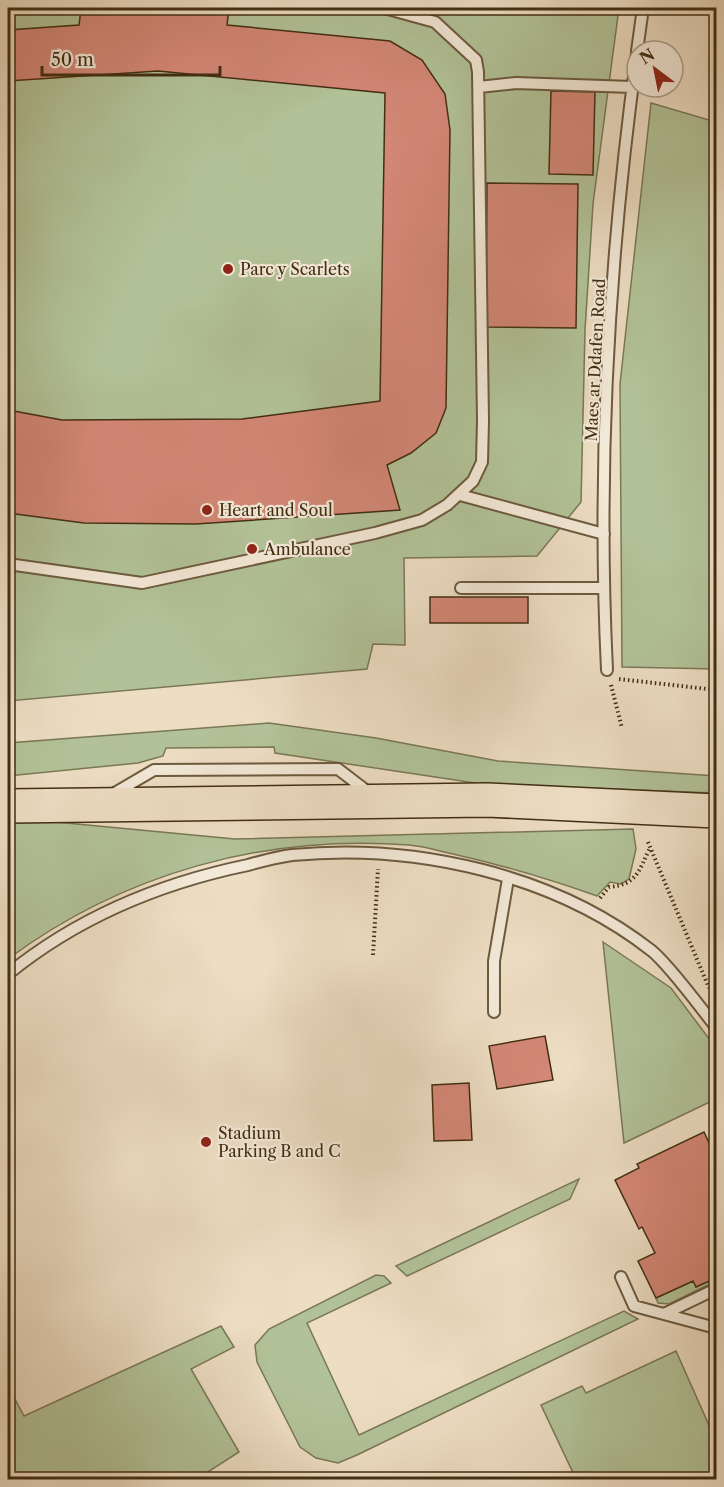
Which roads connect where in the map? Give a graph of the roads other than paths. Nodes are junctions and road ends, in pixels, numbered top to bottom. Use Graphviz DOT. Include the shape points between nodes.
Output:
graph roads {
  1 [pos="384,8"];
  2 [pos="643,8"];
  3 [pos="639,39"];
  4 [pos="479,87"];
  5 [pos="625,87"];
  6 [pos="631,99"];
  7 [pos="460,495"];
  8 [pos="604,534"];
  9 [pos="8,564"];
  10 [pos="461,588"];
  11 [pos="603,588"];
  12 [pos="608,674"];
  13 [pos="8,806"];
  14 [pos="717,811"];
  15 [pos="508,879"];
  16 [pos="8,974"];
  17 [pos="494,1012"];
  18 [pos="717,1027"];
  19 [pos="621,1277"];
  20 [pos="717,1289"];
  21 [pos="664,1314"];
  22 [pos="717,1328"];
  1 -- 4 [label="lane" via="435,22 476,60"];
  2 -- 3 [label="lane, Maes ar Ddafen Road"];
  4 -- 5 [label="lane" via="516,83"];
  4 -- 7 [label="lane" via="482,462 473,481"];
  6 -- 8 [label="lane, Maes ar Ddafen Road" via="605,391"];
  7 -- 8 [label="lane"];
  7 -- 9 [label="lane" via="413,523 142,584"];
  8 -- 11 [label="lane, Maes ar Ddafen Road"];
  10 -- 11 [label="lane"];
  11 -- 12 [label="lane, Maes ar Ddafen Road"];
  13 -- 14 [label="main road" via="487,800"];
  15 -- 16 [label="lane" via="437,860 380,854 292,855 197,875 94,916 35,952"];
  15 -- 17 [label="lane" via="494,961"];
  15 -- 18 [label="lane" via="590,911 653,952"];
  19 -- 21 [label="lane" via="634,1306"];
  20 -- 21 [label="lane"];
  21 -- 22 [label="lane"];
}
